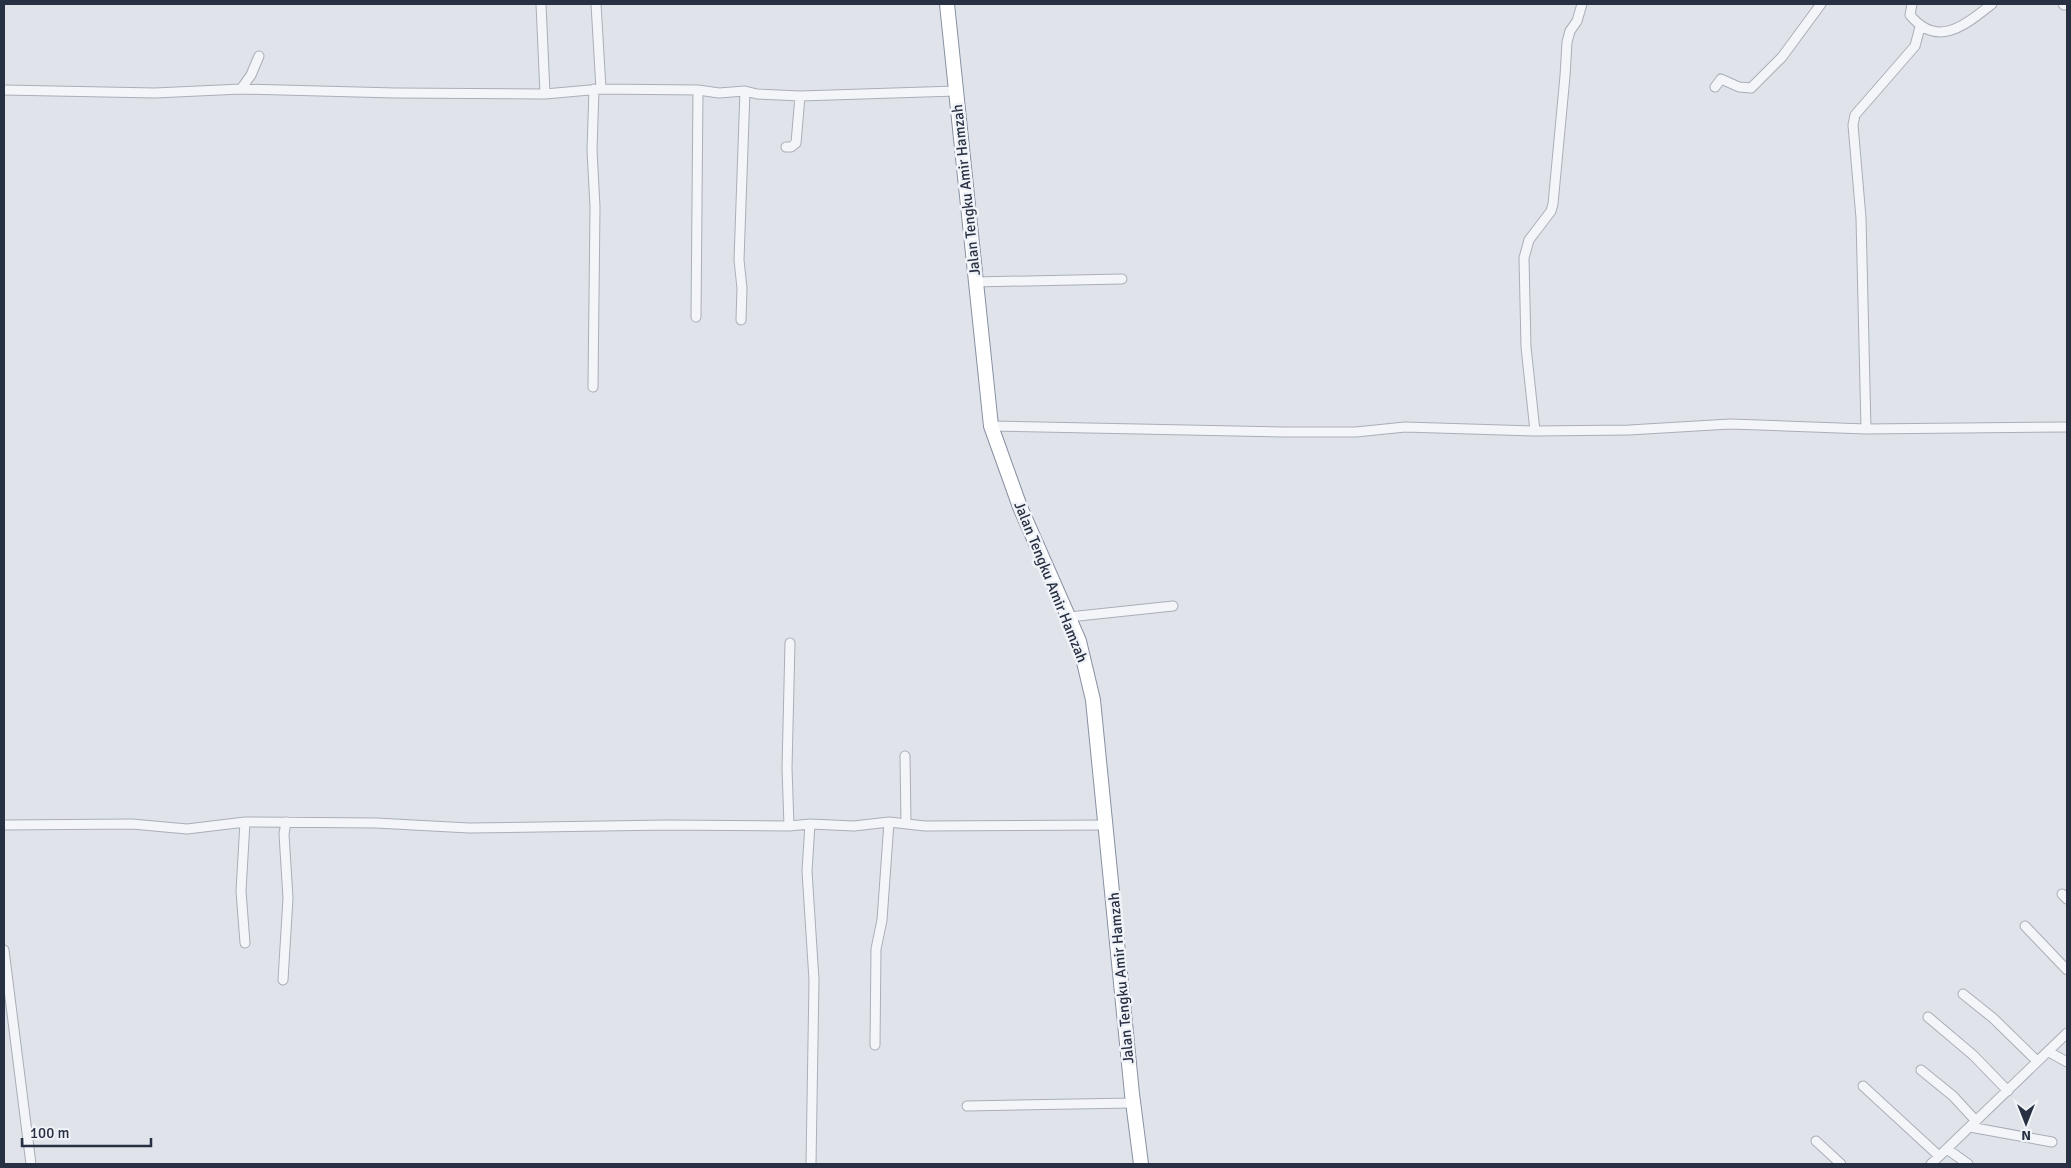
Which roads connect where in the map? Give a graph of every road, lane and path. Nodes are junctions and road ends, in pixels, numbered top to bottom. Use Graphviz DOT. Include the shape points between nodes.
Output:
graph roads {
  1 [pos="541,4"];
  2 [pos="596,4"];
  3 [pos="947,4"];
  4 [pos="1582,4"];
  5 [pos="1821,4"];
  6 [pos="1912,4"];
  7 [pos="1992,4"];
  8 [pos="1920,27"];
  9 [pos="259,56"];
  10 [pos="1715,87"];
  11 [pos="241,89"];
  12 [pos="598,89"];
  13 [pos="4,90"];
  14 [pos="698,90"];
  15 [pos="745,91"];
  16 [pos="956,91"];
  17 [pos="545,94"];
  18 [pos="800,96"];
  19 [pos="786,147"];
  20 [pos="1122,279"];
  21 [pos="975,282"];
  22 [pos="696,317"];
  23 [pos="741,320"];
  24 [pos="593,387"];
  25 [pos="991,426"];
  26 [pos="2067,427"];
  27 [pos="1866,429"];
  28 [pos="1536,431"];
  29 [pos="1173,606"];
  30 [pos="1068,616"];
  31 [pos="790,643"];
  32 [pos="905,756"];
  33 [pos="244,822"];
  34 [pos="286,822"];
  35 [pos="888,822"];
  36 [pos="906,823"];
  37 [pos="810,824"];
  38 [pos="4,825"];
  39 [pos="1105,825"];
  40 [pos="789,826"];
  41 [pos="2025,926"];
  42 [pos="244,943"];
  43 [pos="4,950"];
  44 [pos="2067,970"];
  45 [pos="283,980"];
  46 [pos="1963,994"];
  47 [pos="1928,1017"];
  48 [pos="2067,1033"];
  49 [pos="875,1045"];
  50 [pos="2049,1052"];
  51 [pos="2037,1061"];
  52 [pos="2067,1062"];
  53 [pos="1921,1070"];
  54 [pos="1863,1086"];
  55 [pos="2008,1091"];
  56 [pos="1133,1103"];
  57 [pos="967,1106"];
  58 [pos="1973,1124"];
  59 [pos="1816,1140"];
  60 [pos="2052,1142"];
  61 [pos="1947,1149"];
  62 [pos="1939,1156"];
  63 [pos="31,1164"];
  64 [pos="811,1164"];
  65 [pos="1141,1164"];
  66 [pos="1841,1164"];
  67 [pos="1931,1164"];
  68 [pos="1968,1164"];
  1 -- 17 [label="street"];
  2 -- 12 [label="street"];
  3 -- 16 [label="highway, Jalan Tengku Amir Hamzah"];
  4 -- 28 [label="street" via="1570,31 1564,61 1553,204 1529,240 1524,258 1526,347"];
  5 -- 10 [label="street" via="1782,57 1751,88 1721,79"];
  6 -- 8 [label="street" via="1910,15"];
  7 -- 8 [label="street" via="1965,26 1944,33"];
  8 -- 27 [label="street" via="1915,46 1855,115 1853,125 1861,218"];
  9 -- 11 [label="street"];
  11 -- 13 [label="street" via="155,93"];
  11 -- 17 [label="street"];
  12 -- 14 [label="street"];
  12 -- 17 [label="street"];
  12 -- 24 [label="street" via="592,143 595,208"];
  14 -- 15 [label="street" via="719,93"];
  14 -- 22 [label="street"];
  15 -- 18 [label="street"];
  15 -- 23 [label="street" via="739,260"];
  16 -- 18 [label="street"];
  16 -- 21 [label="highway, Jalan Tengku Amir Hamzah"];
  18 -- 19 [label="street" via="796,143"];
  20 -- 21 [label="street"];
  21 -- 25 [label="highway, Jalan Tengku Amir Hamzah"];
  25 -- 28 [label="street" via="1282,432 1356,432 1405,427"];
  25 -- 30 [label="highway, Jalan Tengku Amir Hamzah" via="1018,501"];
  26 -- 27 [label="street"];
  27 -- 28 [label="street" via="1730,424"];
  29 -- 30 [label="street"];
  30 -- 39 [label="highway, Jalan Tengku Amir Hamzah" via="1083,652 1091,692"];
  31 -- 40 [label="street"];
  32 -- 36 [label="street"];
  33 -- 34 [label="street"];
  33 -- 38 [label="street" via="187,829 132,824"];
  33 -- 42 [label="street" via="241,891"];
  34 -- 40 [label="street" via="469,828"];
  34 -- 45 [label="street" via="288,898"];
  35 -- 36 [label="street"];
  35 -- 37 [label="street" via="854,826"];
  35 -- 49 [label="street" via="882,920 876,949"];
  36 -- 39 [label="street" via="925,826"];
  37 -- 40 [label="street"];
  37 -- 64 [label="street" via="808,871 814,980"];
  39 -- 56 [label="highway, Jalan Tengku Amir Hamzah"];
  41 -- 44 [label="street"];
  43 -- 63 [label="street"];
  46 -- 51 [label="street" via="1994,1018"];
  47 -- 55 [label="street" via="1973,1055"];
  48 -- 50 [label="street"];
  50 -- 51 [label="street"];
  50 -- 52 [label="street"];
  51 -- 55 [label="street"];
  53 -- 58 [label="street" via="1953,1096"];
  54 -- 62 [label="street"];
  55 -- 58 [label="street"];
  56 -- 57 [label="street"];
  56 -- 65 [label="highway, Jalan Tengku Amir Hamzah"];
  58 -- 60 [label="street"];
  58 -- 61 [label="street"];
  59 -- 66 [label="street"];
  61 -- 62 [label="street"];
  61 -- 68 [label="street"];
  62 -- 67 [label="street"];
}
